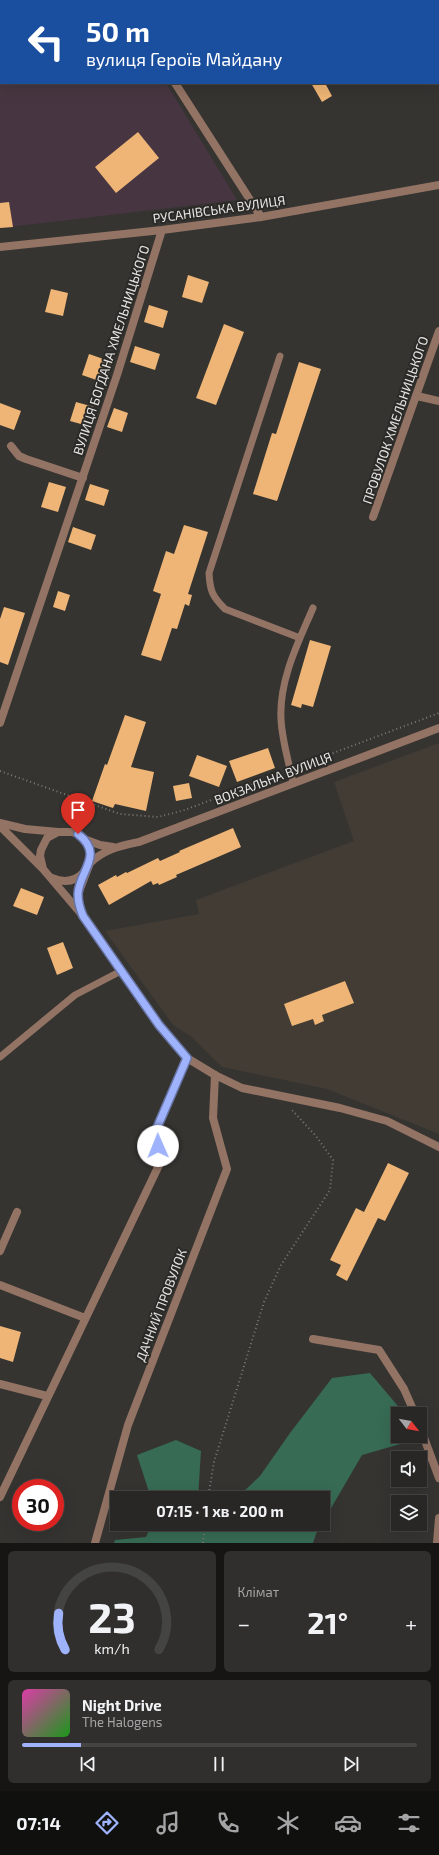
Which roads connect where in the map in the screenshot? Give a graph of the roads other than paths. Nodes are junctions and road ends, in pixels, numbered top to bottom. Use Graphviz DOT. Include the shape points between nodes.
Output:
graph roads {
  1 [pos="176,84"];
  2 [pos="439,185"];
  3 [pos="261,217"];
  4 [pos="162,230"];
  5 [pos="0,247"];
  6 [pos="439,331"];
  7 [pos="280,356"];
  8 [pos="417,396"];
  9 [pos="439,401"];
  10 [pos="11,446"];
  11 [pos="83,478"];
  12 [pos="373,517"];
  13 [pos="313,608"];
  14 [pos="300,638"];
  15 [pos="0,723"];
  16 [pos="439,728"];
  17 [pos="293,783"];
  18 [pos="0,823"];
  19 [pos="0,826"];
  20 [pos="58,832"];
  21 [pos="83,838"];
  22 [pos="114,847"];
  23 [pos="88,866"];
  24 [pos="43,869"];
  25 [pos="52,878"];
  26 [pos="83,916"];
  27 [pos="121,971"];
  28 [pos="0,1057"];
  29 [pos="187,1058"];
  30 [pos="215,1075"];
  31 [pos="439,1147"];
  32 [pos="17,1212"];
  33 [pos="0,1251"];
  34 [pos="0,1285"];
  35 [pos="85,1318"];
  36 [pos="313,1339"];
  37 [pos="0,1384"];
  38 [pos="47,1396"];
  39 [pos="412,1407"];
  40 [pos="426,1443"];
  41 [pos="439,1478"];
  42 [pos="0,1497"];
  43 [pos="439,1518"];
  44 [pos="95,1543"];
  45 [pos="437,1543"];
  1 -- 3 [label="street"];
  2 -- 3 [label="street, РУСАНІВСЬКА ВУЛИЦЯ"];
  3 -- 4 [label="street, РУСАНІВСЬКА ВУЛИЦЯ"];
  4 -- 5 [label="street, РУСАНІВСЬКА ВУЛИЦЯ"];
  4 -- 11 [label="street, ВУЛИЦЯ БОГДАНА ХМЕЛЬНИЦЬКОГО"];
  6 -- 8 [label="street, ПРОВУЛОК ХМЕЛЬНИЦЬКОГО"];
  7 -- 14 [label="lane" via="209,573 210,589 225,609"];
  8 -- 9 [label="street"];
  8 -- 12 [label="street, ПРОВУЛОК ХМЕЛЬНИЦЬКОГО"];
  10 -- 11 [label="street" via="19,456"];
  11 -- 15 [label="street, ВУЛИЦЯ БОГДАНА ХМЕЛЬНИЦЬКОГО"];
  13 -- 14 [label="lane"];
  14 -- 17 [label="lane" via="282,700 284,740"];
  16 -- 17 [label="street, ВОКЗАЛЬНА ВУЛИЦЯ"];
  17 -- 22 [label="street, ВОКЗАЛЬНА ВУЛИЦЯ" via="139,842"];
  18 -- 20 [label="street" via="25,829"];
  19 -- 24 [label="street"];
  20 -- 21 [label="street" via="72,832"];
  20 -- 24 [label="street" via="47,838 41,850"];
  21 -- 22 [label="street, ВОКЗАЛЬНА ВУЛИЦЯ"];
  21 -- 23 [label="street" via="90,850"];
  22 -- 23 [label="street, ВОКЗАЛЬНА ВУЛИЦЯ" via="103,852"];
  23 -- 25 [label="street" via="83,874 72,881 65,882"];
  23 -- 26 [label="street" via="78,894"];
  24 -- 25 [label="street"];
  25 -- 26 [label="street"];
  26 -- 27 [label="street"];
  27 -- 28 [label="lane" via="75,995"];
  27 -- 29 [label="street" via="159,1025"];
  29 -- 30 [label="street"];
  29 -- 35 [label="street" via="156,1130 161,1161"];
  30 -- 31 [label="street" via="242,1088 340,1108 387,1121"];
  30 -- 44 [label="street, ДАЧНИЙ ПРОВУЛОК" via="213,1118 227,1168 128,1425"];
  32 -- 33 [label="street"];
  34 -- 35 [label="street"];
  35 -- 38 [label="street"];
  36 -- 39 [label="street" via="379,1350 404,1389"];
  37 -- 38 [label="street"];
  38 -- 42 [label="street"];
  40 -- 41 [label="street"];
  43 -- 45 [label="street"];
}
